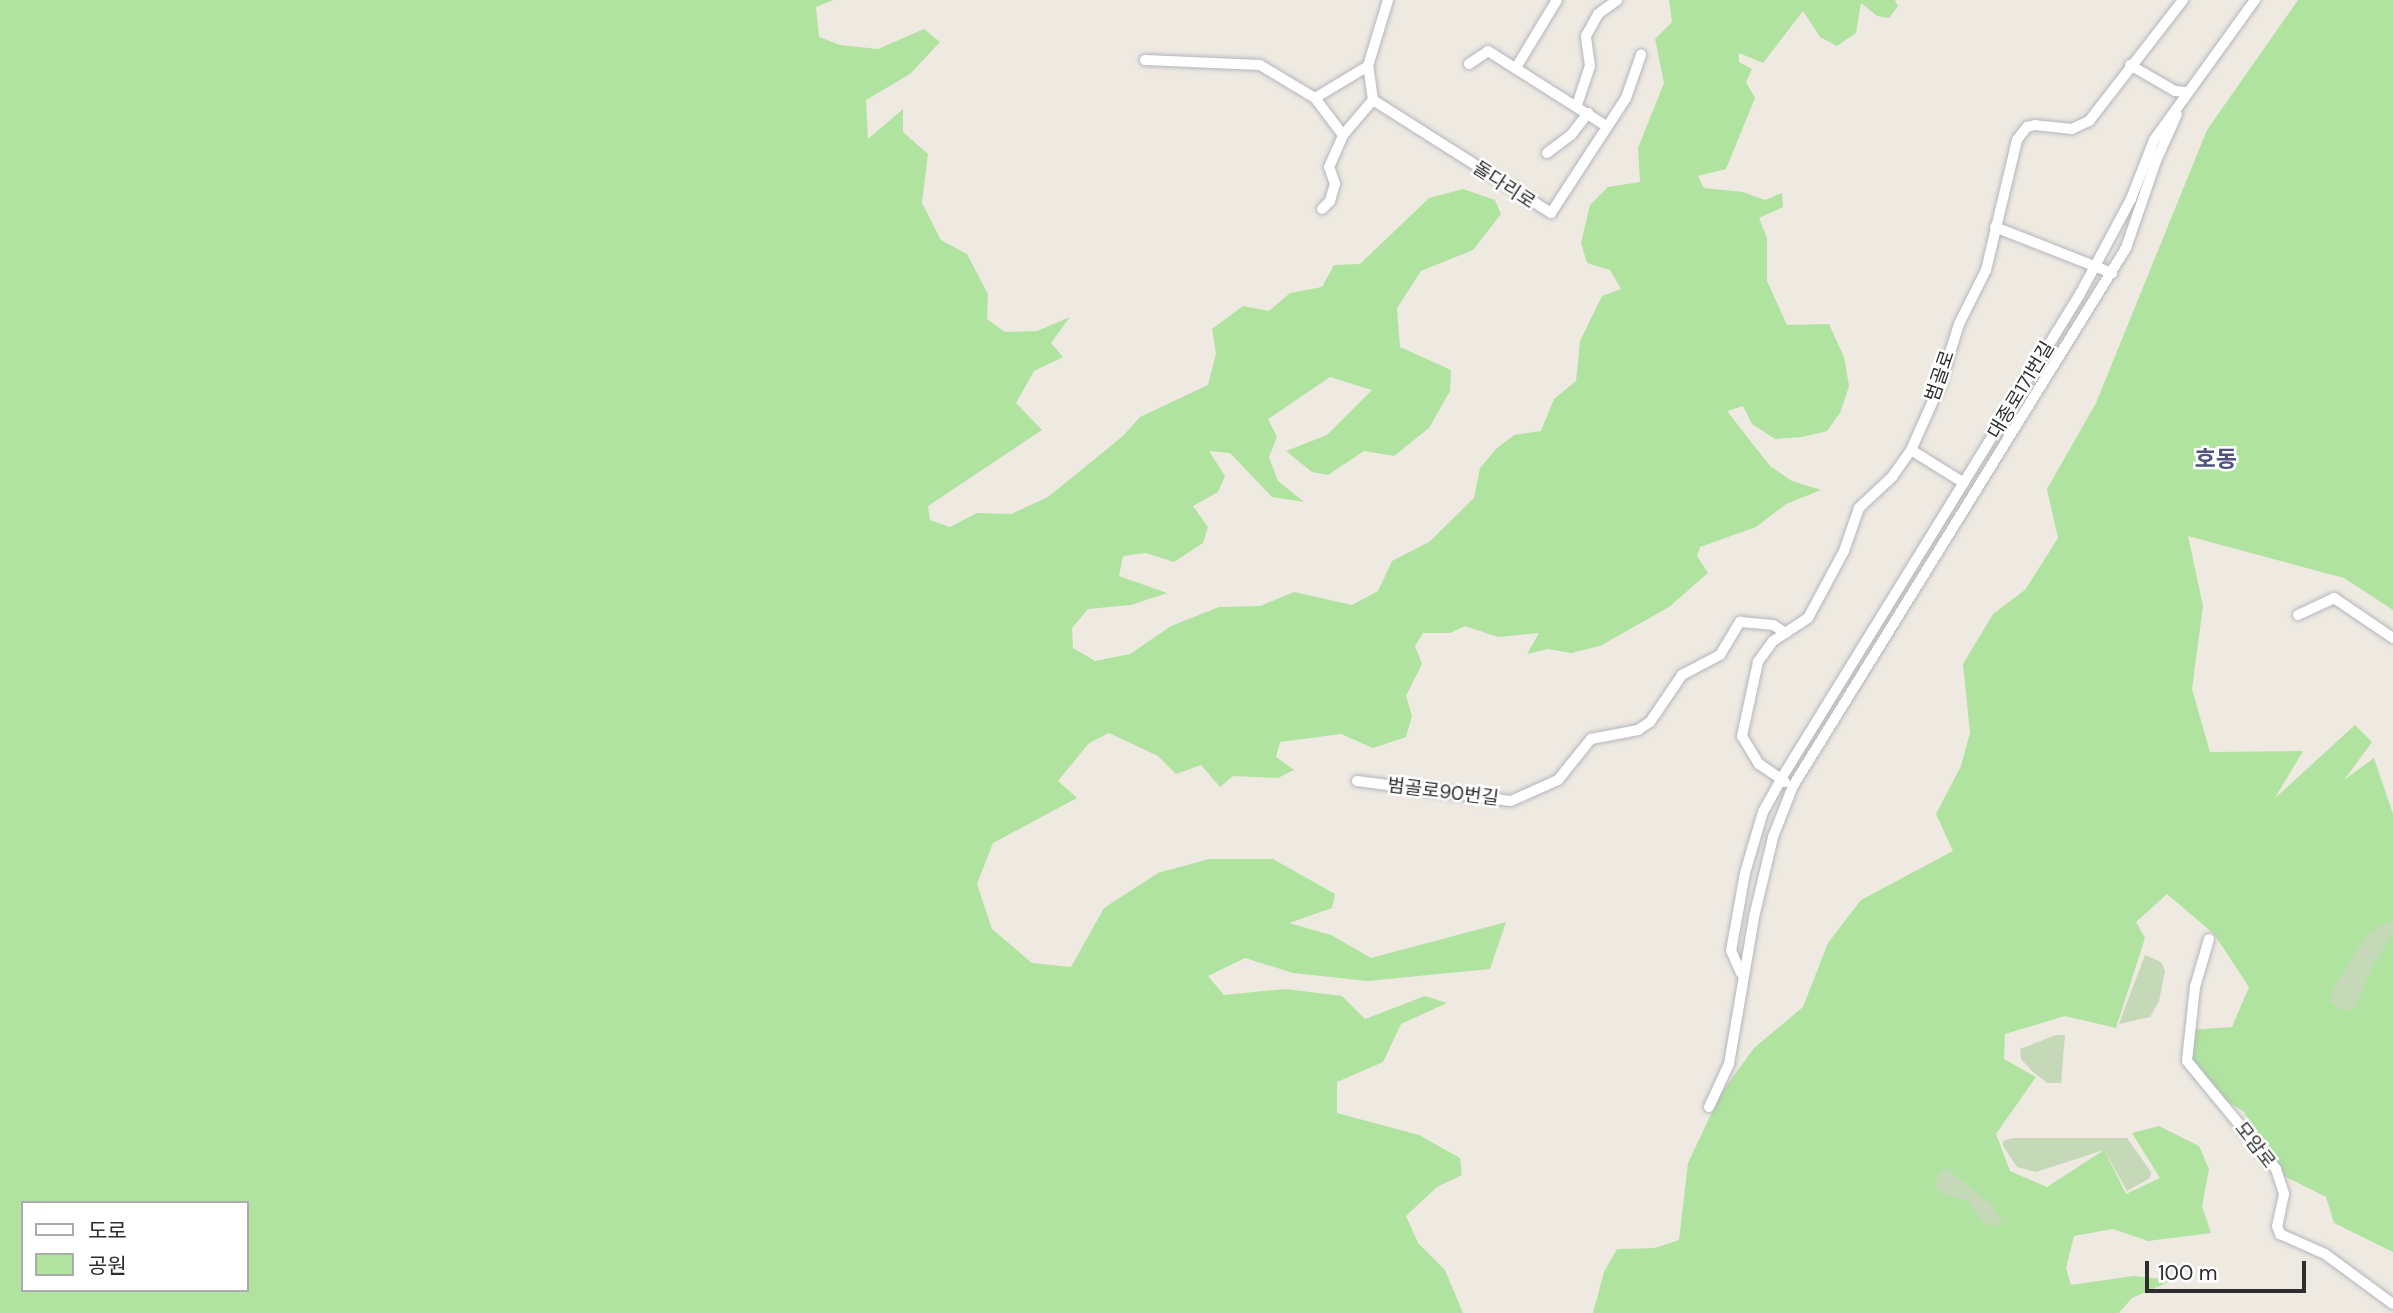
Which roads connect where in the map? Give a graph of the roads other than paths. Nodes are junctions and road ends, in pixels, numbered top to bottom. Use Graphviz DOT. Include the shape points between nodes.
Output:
graph roads {
  1 [pos="1388,0"];
  2 [pos="1557,0"];
  3 [pos="1617,0"];
  4 [pos="2183,0"];
  5 [pos="2250,2"];
  6 [pos="1642,55"];
  7 [pos="1145,60"];
  8 [pos="1469,64"];
  9 [pos="1517,65"];
  10 [pos="2130,65"];
  11 [pos="1368,66"];
  12 [pos="2187,92"];
  13 [pos="1315,98"];
  14 [pos="1373,100"];
  15 [pos="1577,105"];
  16 [pos="1588,113"];
  17 [pos="1606,126"];
  18 [pos="1343,135"];
  19 [pos="1547,153"];
  20 [pos="1329,167"];
  21 [pos="1318,173"];
  22 [pos="1322,209"];
  23 [pos="1996,227"];
  24 [pos="2096,266"];
  25 [pos="2112,273"];
  26 [pos="1911,450"];
  27 [pos="1964,483"];
  28 [pos="2298,615"];
  29 [pos="1786,634"];
  30 [pos="2393,638"];
  31 [pos="1781,779"];
  32 [pos="1357,781"];
  33 [pos="1794,786"];
  34 [pos="2209,939"];
  35 [pos="1741,973"];
  36 [pos="1709,1107"];
  37 [pos="2393,1304"];
  1 -- 11 [label="street"];
  2 -- 9 [label="street"];
  3 -- 15 [label="street" via="1598,14 1586,36 1590,66"];
  4 -- 10 [label="street, 범골로"];
  5 -- 12 [label="street, 대종로171번길"];
  6 -- 17 [label="street, 돌다리로" via="1626,98"];
  7 -- 13 [label="street" via="1260,65"];
  8 -- 9 [label="street" via="1488,51"];
  9 -- 15 [label="street"];
  10 -- 12 [label="street" via="2175,91"];
  10 -- 23 [label="street, 범골로" via="2082,127 2035,125 2022,133 2008,169"];
  11 -- 13 [label="street"];
  11 -- 14 [label="street"];
  12 -- 24 [label="street, 대종로171번길" via="2154,140 2132,199"];
  12 -- 25 [label="street"];
  13 -- 18 [label="street"];
  14 -- 17 [label="street, 돌다리로" via="1551,213"];
  14 -- 18 [label="street"];
  15 -- 16 [label="street"];
  16 -- 17 [label="street"];
  16 -- 19 [label="street" via="1571,135"];
  18 -- 20 [label="street"];
  20 -- 21 [label="street"];
  20 -- 22 [label="street" via="1335,184"];
  23 -- 24 [label="street"];
  23 -- 26 [label="street, 범골로" via="1982,281 1959,324 1940,385"];
  24 -- 25 [label="street"];
  24 -- 27 [label="street, 대종로171번길"];
  25 -- 33 [label="street"];
  26 -- 27 [label="street"];
  26 -- 29 [label="street, 범골로" via="1893,476 1859,508 1843,551 1808,618"];
  27 -- 31 [label="street, 대종로171번길"];
  28 -- 30 [label="street" via="2334,597"];
  29 -- 31 [label="street, 범골로" via="1773,641 1758,662 1742,736 1759,764"];
  29 -- 32 [label="street, 범골로90번길" via="1773,625 1741,622 1720,655 1682,675 1650,722 1638,730 1591,739 1558,780 1511,801"];
  31 -- 33 [label="street"];
  31 -- 35 [label="street, 대종로171번길" via="1763,812 1741,893 1731,951"];
  33 -- 35 [label="street" via="1773,837"];
  34 -- 37 [label="street, 모암로" via="2195,987 2188,1061 2276,1169 2284,1194 2277,1226 2280,1234 2325,1254"];
  35 -- 36 [label="street" via="1729,1063"];
}
